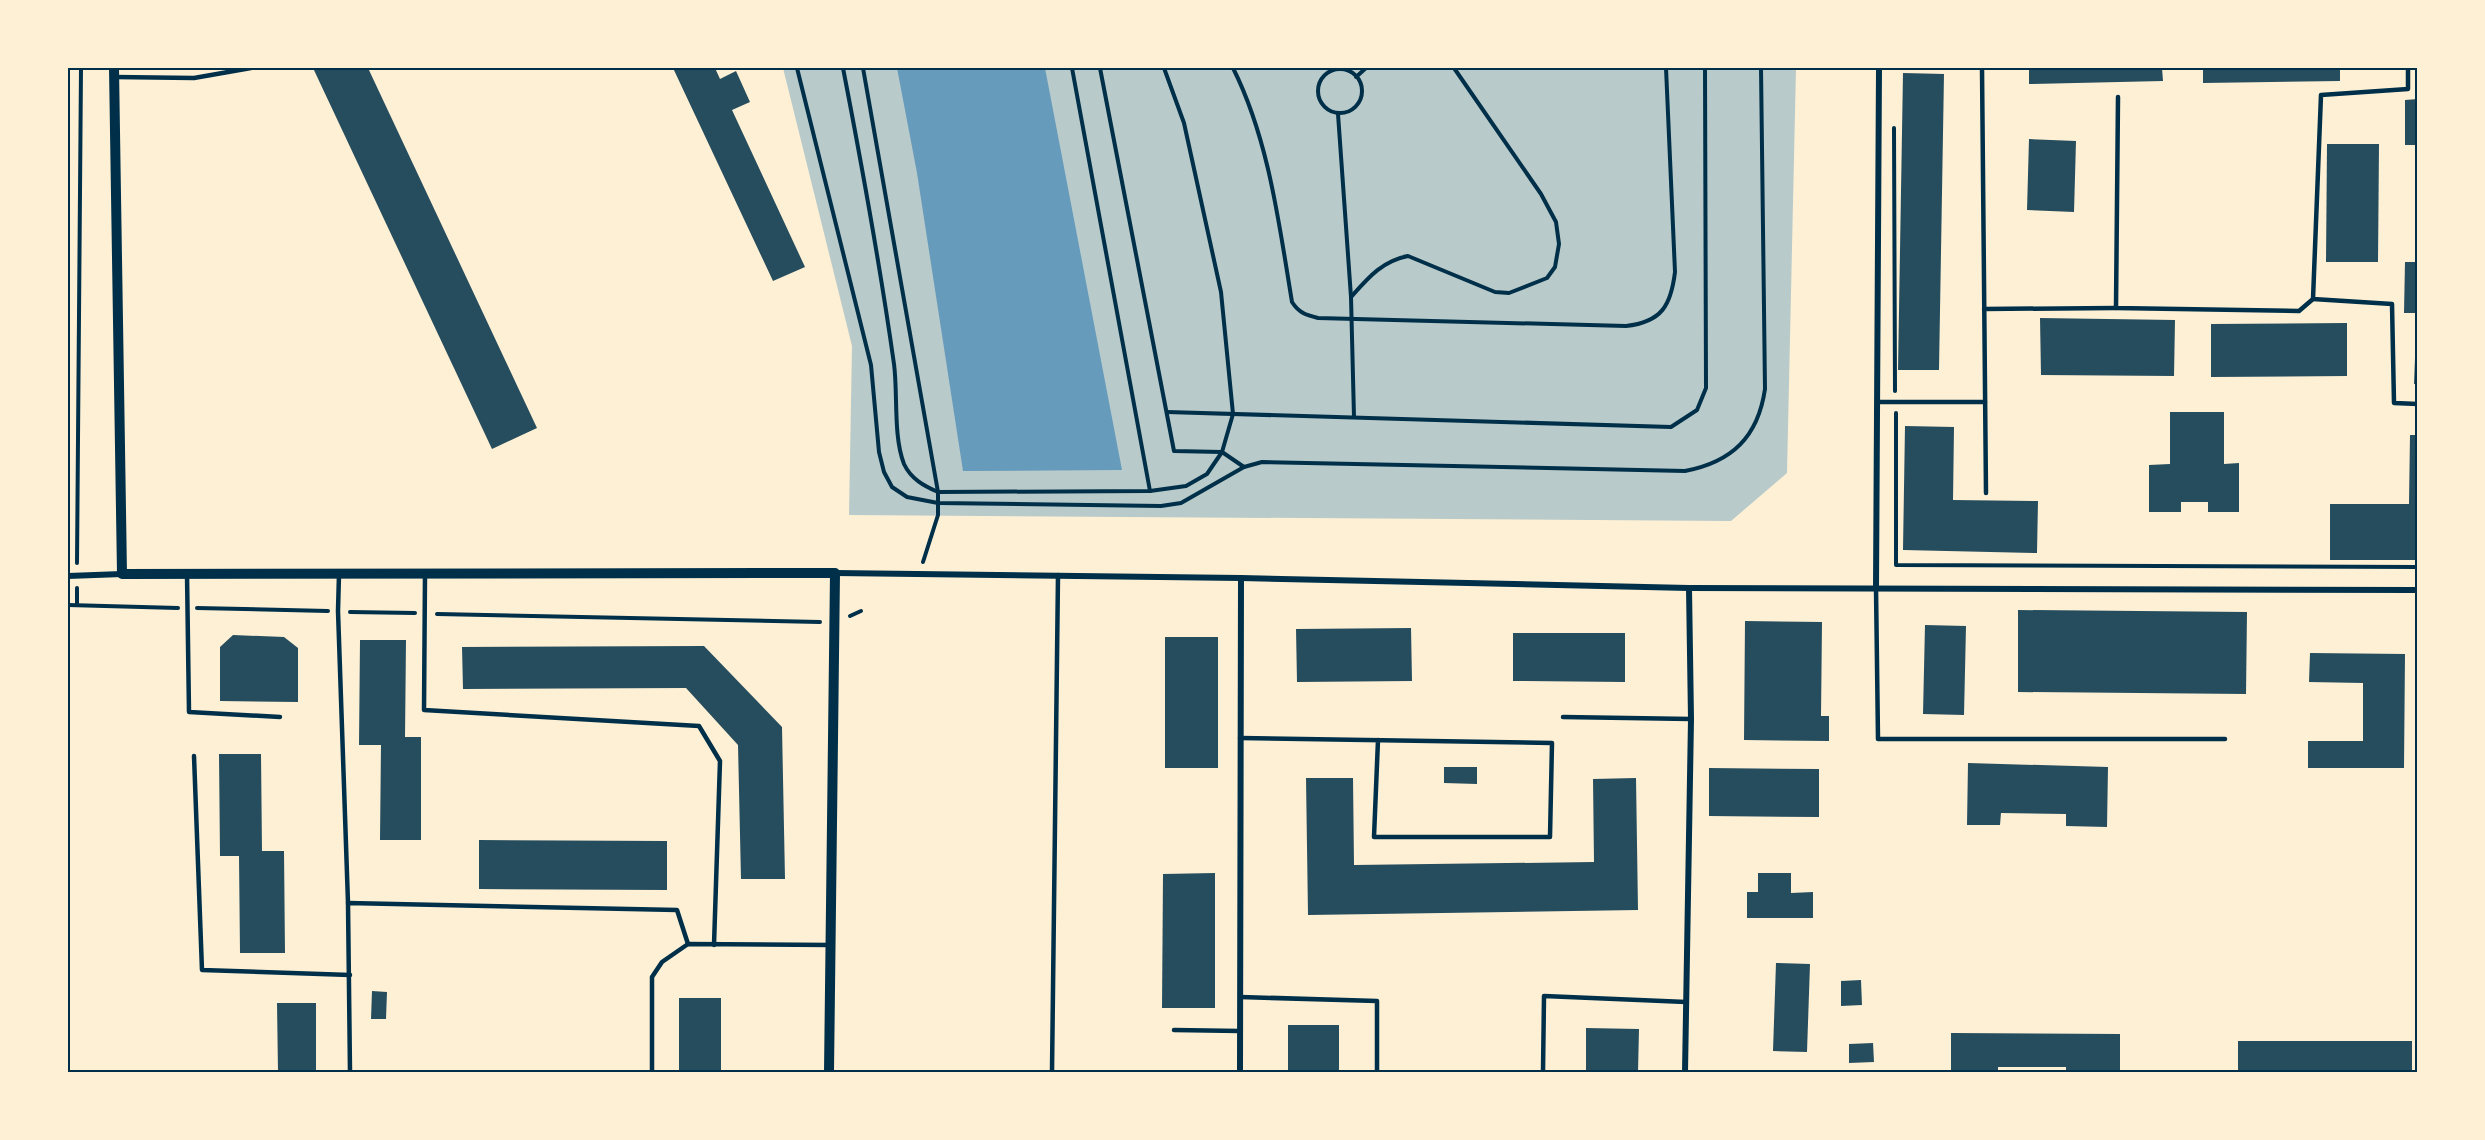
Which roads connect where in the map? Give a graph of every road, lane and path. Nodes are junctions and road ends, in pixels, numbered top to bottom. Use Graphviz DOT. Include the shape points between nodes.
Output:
graph roads {
  1 [pos="81,68"];
  2 [pos="251,68"];
  3 [pos="797,68"];
  4 [pos="843,68"];
  5 [pos="863,68"];
  6 [pos="1072,68"];
  7 [pos="1100,68"];
  8 [pos="1164,68"];
  9 [pos="1233,68"];
  10 [pos="1341,68"];
  11 [pos="1366,68"];
  12 [pos="1454,68"];
  13 [pos="1666,68"];
  14 [pos="1705,68"];
  15 [pos="1761,68"];
  16 [pos="1879,68"];
  17 [pos="1982,68"];
  18 [pos="2408,68"];
  19 [pos="114,72"];
  20 [pos="1356,77"];
  21 [pos="2118,97"];
  22 [pos="1338,114"];
  23 [pos="1894,127"];
  24 [pos="1351,297"];
  25 [pos="2313,300"];
  26 [pos="2116,308"];
  27 [pos="1984,309"];
  28 [pos="1351,319"];
  29 [pos="1877,402"];
  30 [pos="1896,402"];
  31 [pos="1985,402"];
  32 [pos="2418,404"];
  33 [pos="1167,412"];
  34 [pos="1233,414"];
  35 [pos="1354,417"];
  36 [pos="1222,452"];
  37 [pos="1244,467"];
  38 [pos="1150,490"];
  39 [pos="938,492"];
  40 [pos="1986,493"];
  41 [pos="938,503"];
  42 [pos="2418,567"];
  43 [pos="425,573"];
  44 [pos="835,573"];
  45 [pos="920,573"];
  46 [pos="122,574"];
  47 [pos="187,574"];
  48 [pos="339,574"];
  49 [pos="1058,575"];
  50 [pos="68,576"];
  51 [pos="77,576"];
  52 [pos="1241,578"];
  53 [pos="1876,587"];
  54 [pos="1689,588"];
  55 [pos="2418,590"];
  56 [pos="68,605"];
  57 [pos="187,608"];
  58 [pos="338,611"];
  59 [pos="861,611"];
  60 [pos="424,614"];
  61 [pos="835,623"];
  62 [pos="280,717"];
  63 [pos="1563,717"];
  64 [pos="1691,719"];
  65 [pos="1240,738"];
  66 [pos="2225,739"];
  67 [pos="1378,740"];
  68 [pos="194,756"];
  69 [pos="348,903"];
  70 [pos="688,945"];
  71 [pos="714,945"];
  72 [pos="831,945"];
  73 [pos="350,975"];
  74 [pos="1240,997"];
  75 [pos="1686,1002"];
  76 [pos="1174,1030"];
  77 [pos="1240,1031"];
  78 [pos="350,1072"];
  79 [pos="652,1072"];
  80 [pos="829,1072"];
  81 [pos="1052,1072"];
  82 [pos="1240,1072"];
  83 [pos="1377,1072"];
  84 [pos="1544,1072"];
  85 [pos="1685,1072"];
  1 -- 51 [label="path"];
  2 -- 19 [label="lane" via="194,78"];
  3 -- 41 [label="path" via="871,365 884,472 892,487 907,497"];
  4 -- 39 [label="path" via="894,367 904,463 921,484"];
  5 -- 39 [label="path"];
  6 -- 38 [label="path"];
  7 -- 33 [label="path"];
  8 -- 34 [label="path" via="1184,123 1221,292"];
  9 -- 28 [label="path" via="1263,148 1292,302 1304,314"];
  10 -- 20 [label="path"];
  10 -- 22 [label="path" via="1325,75 1317,90 1323,106"];
  11 -- 20 [label="path"];
  12 -- 24 [label="path" via="1556,222 1555,267 1547,278 1521,289 1495,292 1408,256 1382,265"];
  13 -- 28 [label="path" via="1675,272 1670,298 1655,318 1626,326"];
  14 -- 35 [label="path" via="1706,388 1697,410 1671,427"];
  15 -- 37 [label="path" via="1765,389 1754,429 1743,443 1705,467 1684,471 1262,462"];
  16 -- 29 [label="street"];
  17 -- 27 [label="lane"];
  18 -- 25 [label="lane" via="2408,89 2321,95"];
  19 -- 46 [label="street"];
  20 -- 22 [label="path" via="1362,93 1360,101"];
  21 -- 26 [label="lane"];
  22 -- 24 [label="path"];
  23 -- 30 [label="path"];
  24 -- 28 [label="path"];
  25 -- 26 [label="lane" via="2299,311"];
  25 -- 32 [label="lane" via="2392,304 2394,403"];
  26 -- 27 [label="lane"];
  27 -- 31 [label="lane"];
  28 -- 35 [label="path"];
  29 -- 30 [label="lane"];
  29 -- 53 [label="street"];
  30 -- 31 [label="lane"];
  30 -- 42 [label="path" via="1896,565"];
  31 -- 40 [label="lane"];
  33 -- 34 [label="path"];
  33 -- 36 [label="path" via="1174,451"];
  34 -- 35 [label="path"];
  34 -- 36 [label="path"];
  36 -- 37 [label="path"];
  36 -- 38 [label="path" via="1207,474 1186,486"];
  37 -- 41 [label="path" via="1182,502 1161,506"];
  38 -- 39 [label="path"];
  39 -- 41 [label="path"];
  41 -- 45 [label="path"];
  43 -- 44 [label="street"];
  43 -- 48 [label="street"];
  43 -- 60 [label="lane"];
  44 -- 45 [label="street"];
  44 -- 61 [label="street"];
  45 -- 49 [label="street"];
  46 -- 47 [label="street"];
  46 -- 51 [label="street"];
  47 -- 48 [label="street"];
  47 -- 57 [label="lane"];
  48 -- 58 [label="lane"];
  49 -- 52 [label="street"];
  49 -- 81 [label="lane"];
  50 -- 51 [label="street"];
  52 -- 54 [label="street"];
  52 -- 65 [label="street"];
  53 -- 54 [label="street"];
  53 -- 55 [label="street"];
  53 -- 66 [label="lane" via="1878,739"];
  54 -- 64 [label="street"];
  56 -- 57 [label="path"];
  57 -- 58 [label="path"];
  57 -- 62 [label="lane" via="189,712"];
  58 -- 60 [label="path"];
  58 -- 69 [label="lane"];
  59 -- 61 [label="path"];
  60 -- 61 [label="path"];
  60 -- 71 [label="lane" via="424,710 699,726 720,761"];
  61 -- 72 [label="street"];
  63 -- 64 [label="lane"];
  64 -- 75 [label="street"];
  65 -- 67 [label="lane"];
  65 -- 74 [label="street"];
  67 -- 67 [label="lane" via="1374,837 1550,837 1552,743"];
  68 -- 73 [label="lane" via="202,970"];
  69 -- 70 [label="lane" via="677,910"];
  69 -- 73 [label="lane"];
  70 -- 71 [label="lane"];
  70 -- 79 [label="lane" via="662,962 652,977"];
  71 -- 72 [label="lane"];
  72 -- 80 [label="street"];
  73 -- 78 [label="lane"];
  74 -- 77 [label="street"];
  74 -- 83 [label="lane" via="1377,1002"];
  75 -- 84 [label="lane" via="1544,996"];
  75 -- 85 [label="street"];
  76 -- 77 [label="lane"];
  77 -- 82 [label="street"];
}
